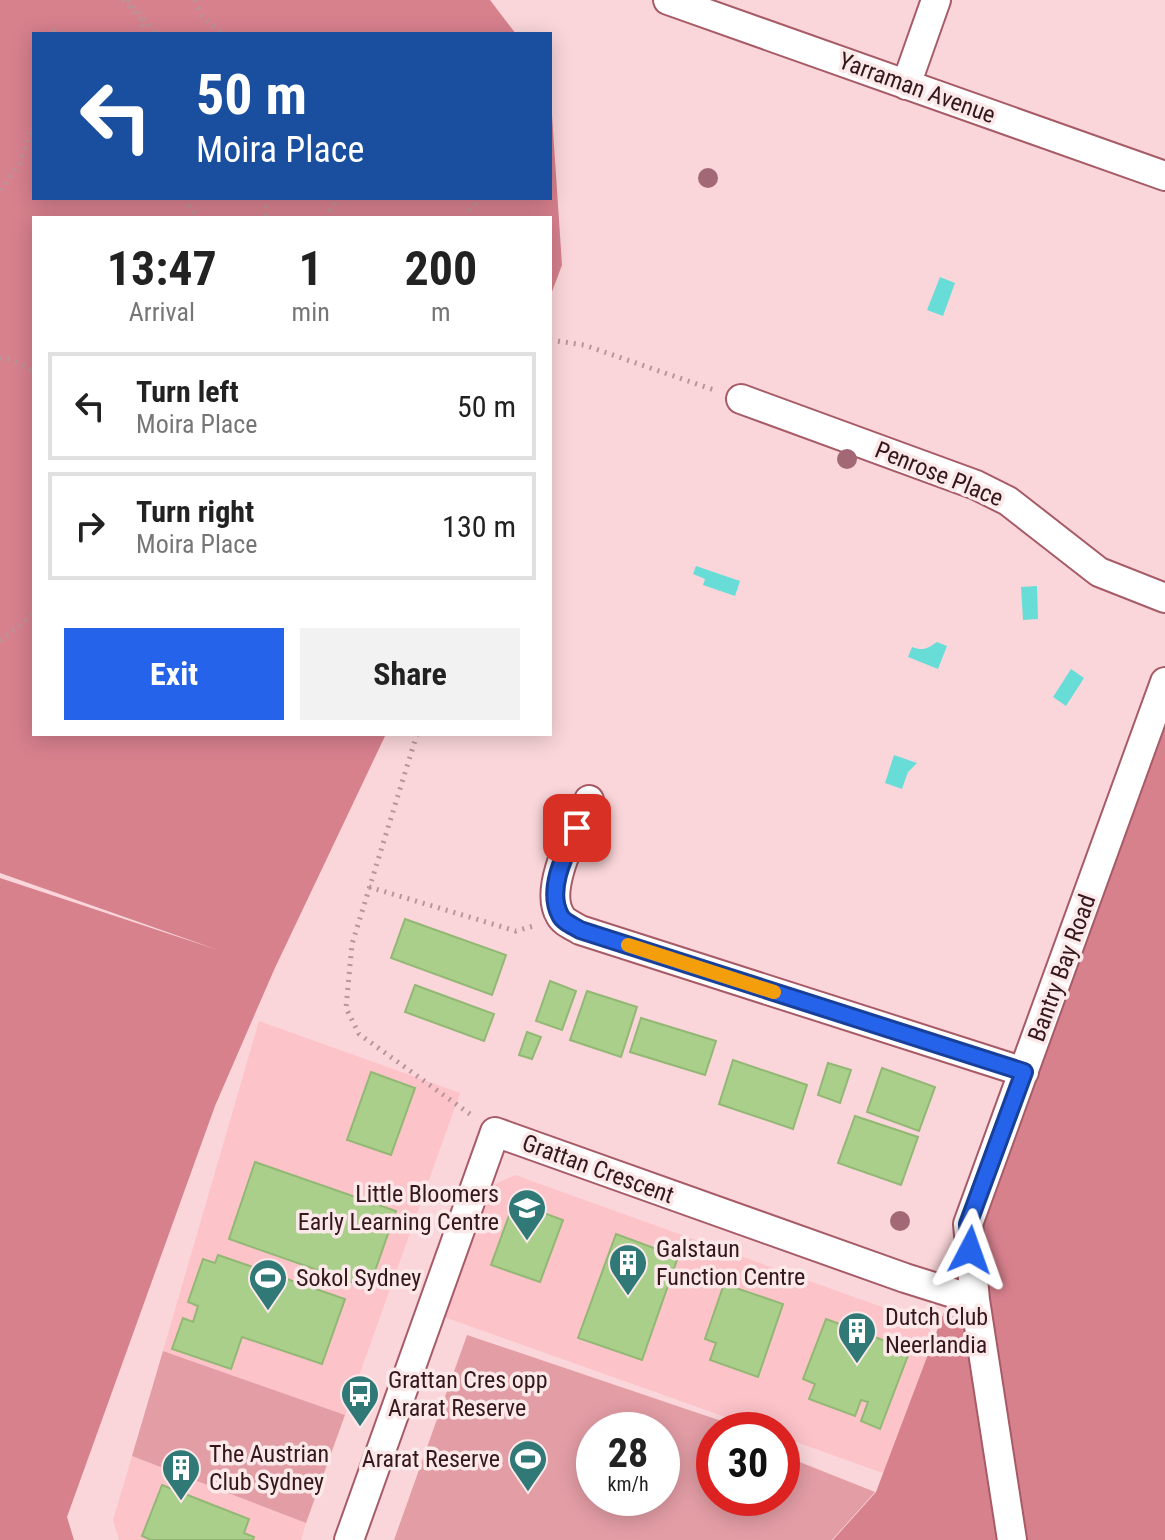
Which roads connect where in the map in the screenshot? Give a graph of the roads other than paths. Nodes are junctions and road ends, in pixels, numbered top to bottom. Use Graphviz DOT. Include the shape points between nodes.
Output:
graph roads {
  1 [pos="668,0"];
  2 [pos="936,0"];
  3 [pos="906,85"];
  4 [pos="1165,176"];
  5 [pos="741,399"];
  6 [pos="1165,598"];
  7 [pos="1165,682"];
  8 [pos="589,800"];
  9 [pos="1024,1072"];
  10 [pos="975,1300"];
  11 [pos="349,1540"];
  12 [pos="1012,1540"];
  1 -- 3 [label="street, Yarraman Avenue"];
  2 -- 3 [label="street"];
  3 -- 4 [label="street, Yarraman Avenue"];
  5 -- 6 [label="street, Penrose Place" via="976,485 1008,501 1099,572"];
  7 -- 9 [label="street, Bantry Bay Road"];
  8 -- 9 [label="street" via="564,856 554,896 561,918 580,930"];
  9 -- 10 [label="street, Bantry Bay Road" via="968,1224"];
  10 -- 11 [label="street, Grattan Crescent" via="495,1132"];
  10 -- 12 [label="street, Bantry Bay Road"];
}
